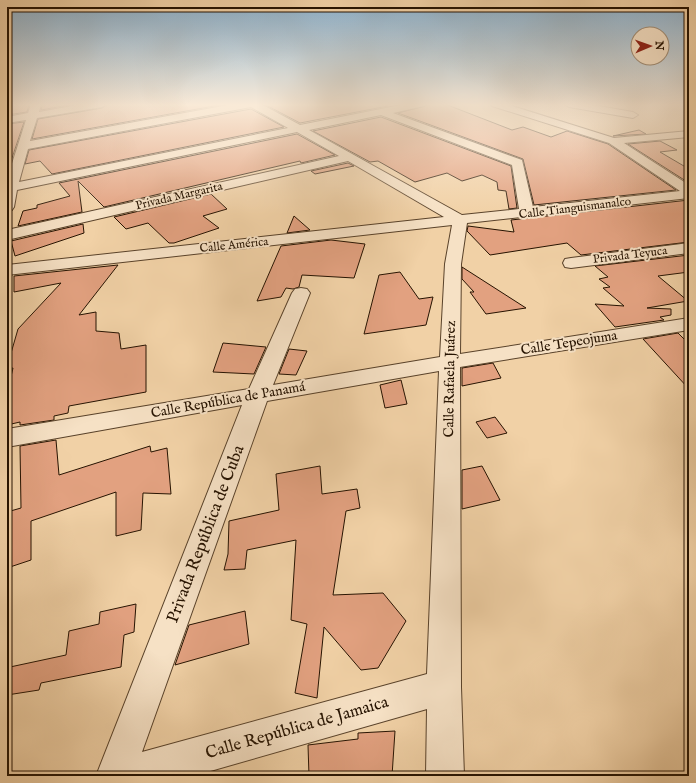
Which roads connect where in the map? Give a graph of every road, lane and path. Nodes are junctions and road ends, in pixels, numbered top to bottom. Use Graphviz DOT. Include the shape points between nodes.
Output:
graph roads {
  1 [pos="26,141"];
  2 [pos="54,141"];
  3 [pos="243,141"];
  4 [pos="321,141"];
  5 [pos="457,141"];
  6 [pos="613,141"];
  7 [pos="618,141"];
  8 [pos="24,146"];
  9 [pos="350,157"];
  10 [pos="9,188"];
  11 [pos="689,191"];
  12 [pos="689,194"];
  13 [pos="7,207"];
  14 [pos="527,213"];
  15 [pos="460,220"];
  16 [pos="7,235"];
  17 [pos="689,248"];
  18 [pos="571,263"];
  19 [pos="7,270"];
  20 [pos="301,293"];
  21 [pos="689,324"];
  22 [pos="450,362"];
  23 [pos="258,394"];
  24 [pos="7,438"];
  25 [pos="444,687"];
  26 [pos="115,776"];
  27 [pos="126,776"];
  28 [pos="445,776"];
  1 -- 8 [label="street"];
  2 -- 8 [label="street"];
  3 -- 10 [label="street"];
  4 -- 9 [label="street"];
  5 -- 14 [label="street" via="518,163"];
  6 -- 7 [label="street"];
  6 -- 11 [label="street"];
  8 -- 10 [label="street"];
  9 -- 15 [label="street"];
  9 -- 16 [label="street, Privada Margarita"];
  10 -- 13 [label="street"];
  12 -- 14 [label="street, Calle Tianguismanalco"];
  14 -- 15 [label="street, Calle Tianguismanalco"];
  15 -- 19 [label="street, Calle América"];
  15 -- 22 [label="street, Calle Rafaela Juárez" via="453,264"];
  17 -- 18 [label="street, Privada Teyuca"];
  20 -- 23 [label="street, Privada República de Cuba"];
  21 -- 22 [label="street, Calle Tepeojuma"];
  22 -- 23 [label="street, Calle República de Panamá"];
  22 -- 25 [label="street, Calle Rafaela Juárez"];
  23 -- 24 [label="street, Calle República de Panamá"];
  23 -- 26 [label="street, Privada República de Cuba"];
  25 -- 27 [label="street, Calle República de Jamaica"];
  25 -- 28 [label="street, Calle Rafaela Juárez"];
}
